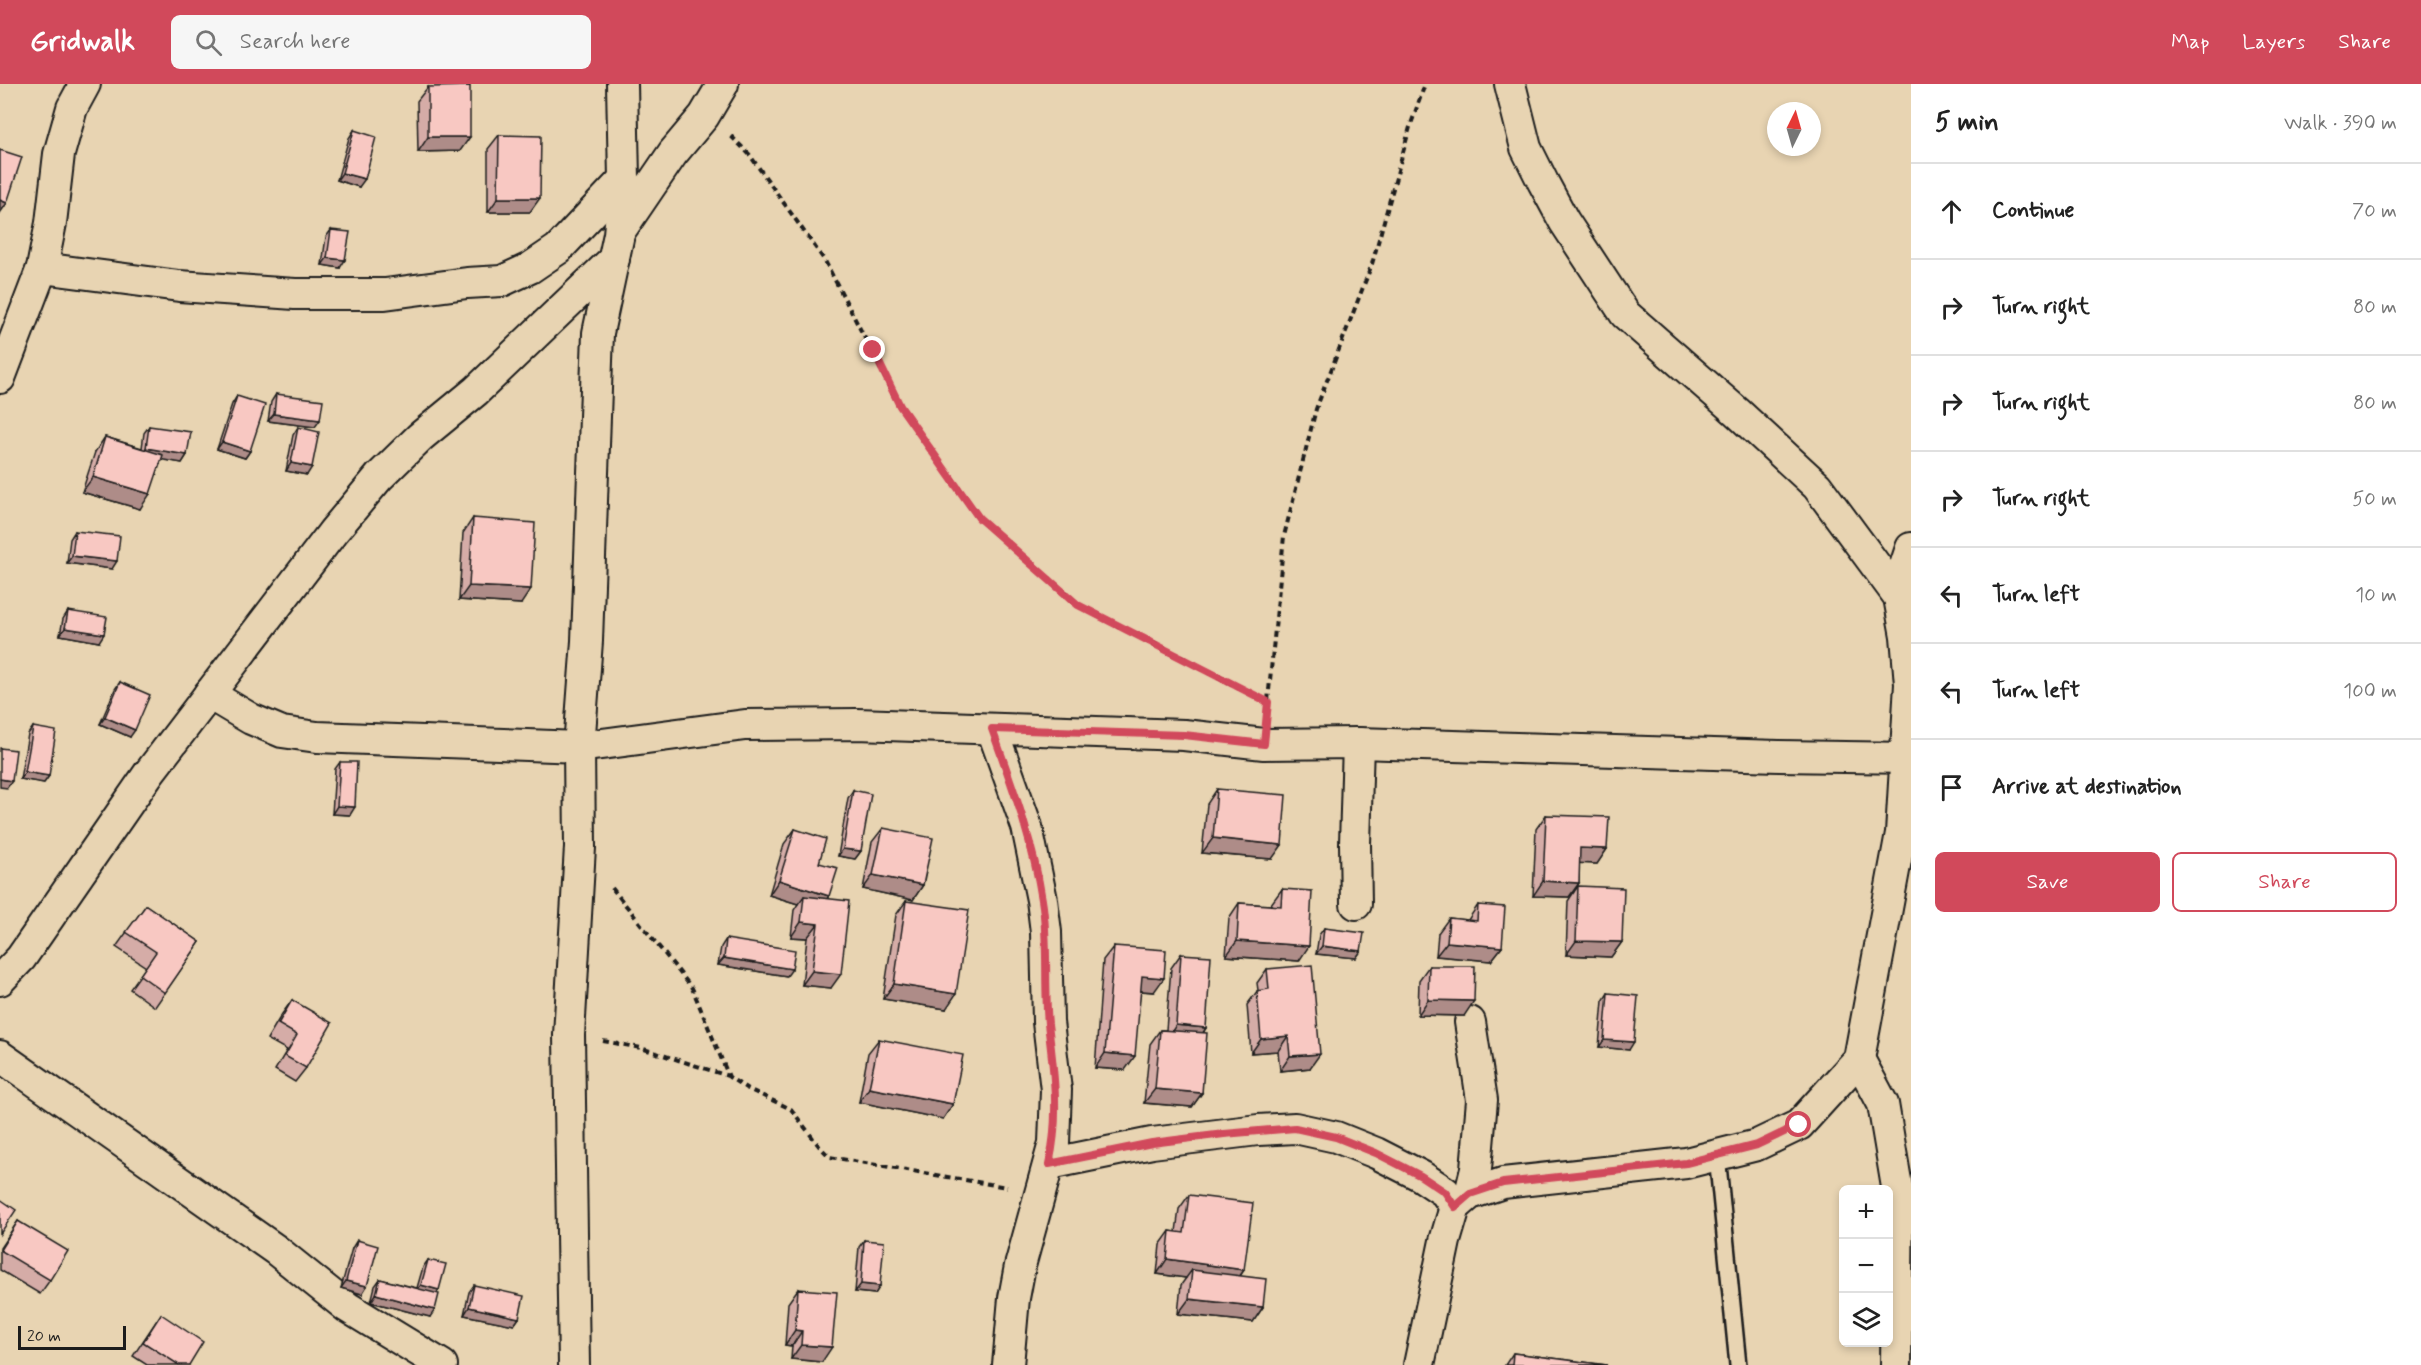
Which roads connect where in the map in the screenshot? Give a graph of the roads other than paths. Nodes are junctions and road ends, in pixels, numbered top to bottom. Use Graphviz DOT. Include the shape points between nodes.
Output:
graph roads {
  1 [pos="85,84"];
  2 [pos="622,84"];
  3 [pos="723,84"];
  4 [pos="1510,84"];
  5 [pos="624,179"];
  6 [pos="616,247"];
  7 [pos="42,268"];
  8 [pos="0,378"];
  9 [pos="1911,548"];
  10 [pos="1899,597"];
  11 [pos="208,694"];
  12 [pos="992,729"];
  13 [pos="1358,743"];
  14 [pos="579,747"];
  15 [pos="1909,758"];
  16 [pos="1356,904"];
  17 [pos="0,980"];
  18 [pos="1470,1022"];
  19 [pos="0,1056"];
  20 [pos="1859,1059"];
  21 [pos="1717,1155"];
  22 [pos="1045,1178"];
  23 [pos="1463,1201"];
  24 [pos="441,1365"];
  25 [pos="574,1365"];
  26 [pos="1008,1365"];
  27 [pos="1419,1365"];
  28 [pos="1738,1365"];
  29 [pos="1896,1365"];
  1 -- 7 [label="street" via="72,108 59,154"];
  2 -- 5 [label="street"];
  3 -- 6 [label="street" via="704,116 673,153"];
  4 -- 10 [label="street" via="1526,148 1564,221 1625,314 1817,486"];
  5 -- 6 [label="street"];
  5 -- 7 [label="street" via="558,249 502,281 385,294 295,294 179,286"];
  6 -- 11 [label="street" via="476,391 379,477"];
  6 -- 14 [label="street" via="598,333 587,641"];
  7 -- 8 [label="street"];
  9 -- 10 [label="street"];
  10 -- 15 [label="street" via="1910,684"];
  11 -- 14 [label="street" via="282,732 317,737"];
  11 -- 17 [label="street" via="149,772 21,958"];
  12 -- 13 [label="street" via="1184,735 1264,744"];
  12 -- 14 [label="street" via="745,725"];
  12 -- 22 [label="street" via="1027,827 1046,932 1048,1022 1056,1090 1054,1143"];
  13 -- 15 [label="street"];
  13 -- 16 [label="street"];
  14 -- 25 [label="street" via="580,847 569,1035"];
  15 -- 20 [label="street" via="1901,833"];
  18 -- 23 [label="street" via="1482,1100 1476,1169"];
  19 -- 24 [label="street" via="258,1236 347,1307"];
  20 -- 21 [label="street" via="1799,1125 1757,1145"];
  20 -- 29 [label="street" via="1883,1104 1898,1193"];
  21 -- 23 [label="street" via="1686,1163 1503,1183"];
  21 -- 28 [label="lane"];
  22 -- 23 [label="street" via="1152,1143 1295,1128 1336,1137 1376,1153"];
  22 -- 26 [label="street" via="1020,1266"];
  23 -- 27 [label="street" via="1445,1241"];
}
